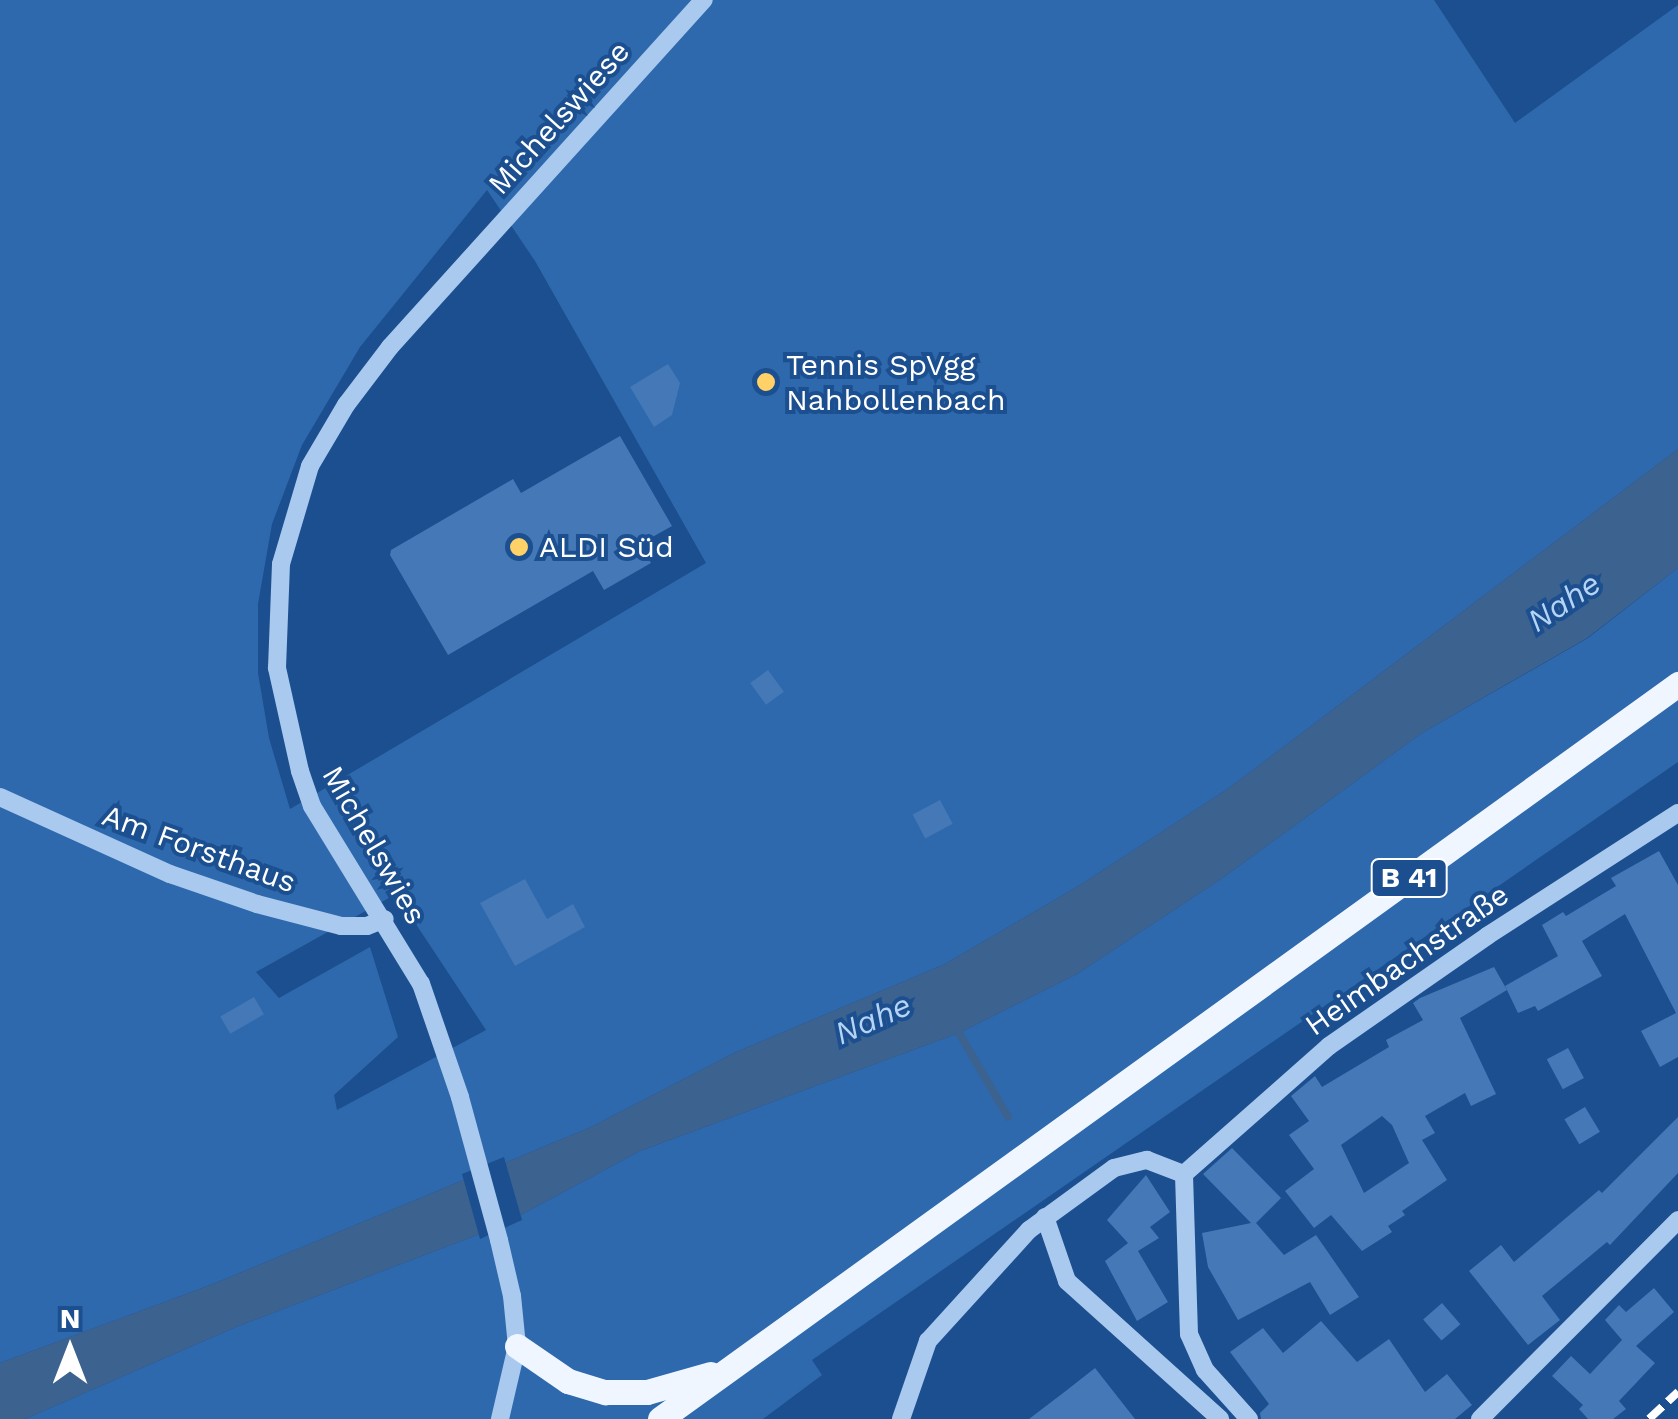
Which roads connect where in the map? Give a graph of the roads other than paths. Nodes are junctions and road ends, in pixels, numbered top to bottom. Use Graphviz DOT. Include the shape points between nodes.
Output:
graph roads {
  1 [pos="704,0"];
  2 [pos="495,230"];
  3 [pos="1678,684"];
  4 [pos="0,797"];
  5 [pos="1678,814"];
  6 [pos="384,919"];
  7 [pos="1184,1174"];
  8 [pos="1045,1217"];
  9 [pos="1678,1220"];
  10 [pos="517,1346"];
  11 [pos="734,1366"];
  12 [pos="500,1419"];
  13 [pos="660,1419"];
  14 [pos="900,1419"];
  15 [pos="1220,1419"];
  16 [pos="1249,1419"];
  17 [pos="1480,1419"];
  1 -- 2 [label="street, Michelswiese"];
  2 -- 6 [label="street, Michelswies" via="390,346 346,406 310,466 281,564 277,668 300,771 320,820"];
  3 -- 11 [label="main road, B 41"];
  4 -- 6 [label="street, Am Forsthaus" via="170,874 257,904 354,928"];
  5 -- 7 [label="street, Heimbachstraße" via="1329,1046"];
  6 -- 10 [label="street, Michelswies" via="421,984 460,1097 512,1296"];
  7 -- 8 [label="street" via="1161,1162 1132,1162"];
  7 -- 16 [label="street" via="1189,1334 1205,1370"];
  8 -- 14 [label="street" via="928,1341"];
  8 -- 15 [label="street" via="1067,1280"];
  9 -- 17 [label="street"];
  10 -- 11 [label="main road" via="568,1381 605,1392 647,1392"];
  10 -- 12 [label="street, Michelswies"];
  11 -- 13 [label="main road, B 41"];
}
